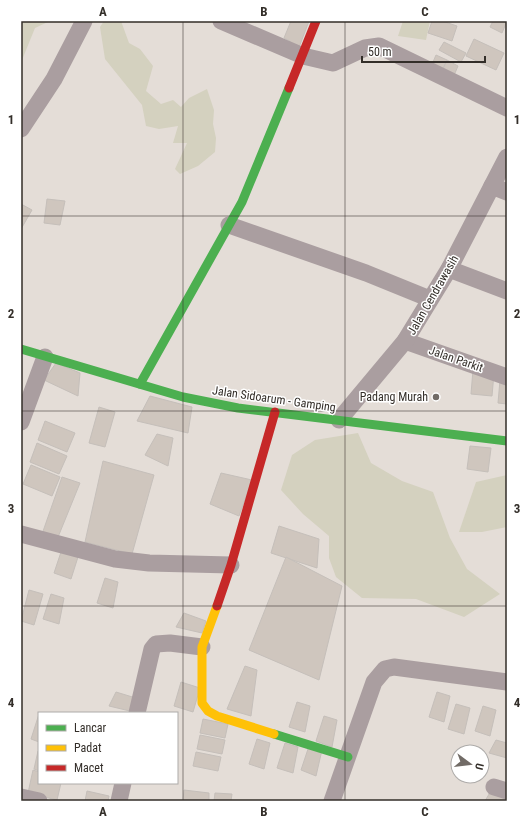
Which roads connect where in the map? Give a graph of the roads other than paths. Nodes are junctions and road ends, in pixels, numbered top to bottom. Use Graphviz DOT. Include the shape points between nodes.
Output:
graph roads {
  1 [pos="84,21"];
  2 [pos="221,21"];
  3 [pos="316,21"];
  4 [pos="303,56"];
  5 [pos="507,108"];
  6 [pos="21,129"];
  7 [pos="507,157"];
  8 [pos="500,189"];
  9 [pos="229,225"];
  10 [pos="449,269"];
  11 [pos="507,292"];
  12 [pos="430,299"];
  13 [pos="405,341"];
  14 [pos="21,349"];
  15 [pos="45,357"];
  16 [pos="507,377"];
  17 [pos="140,384"];
  18 [pos="275,412"];
  19 [pos="339,420"];
  20 [pos="21,422"];
  21 [pos="507,441"];
  22 [pos="21,534"];
  23 [pos="231,565"];
  24 [pos="202,647"];
  25 [pos="507,682"];
  26 [pos="137,712"];
  27 [pos="348,757"];
  28 [pos="123,784"];
  29 [pos="21,797"];
  30 [pos="39,801"];
  31 [pos="119,801"];
  32 [pos="332,801"];
  1 -- 6 [label="street" via="54,79"];
  2 -- 4 [label="street"];
  3 -- 4 [label="street"];
  4 -- 5 [label="street" via="333,63 365,48 379,46"];
  4 -- 9 [label="street" via="242,202"];
  7 -- 8 [label="street, Jalan Cendrawasih"];
  8 -- 10 [label="street, Jalan Cendrawasih"];
  9 -- 12 [label="street"];
  9 -- 17 [label="street"];
  10 -- 11 [label="street"];
  10 -- 12 [label="street, Jalan Cendrawasih"];
  12 -- 13 [label="street, Jalan Cendrawasih"];
  13 -- 16 [label="street, Jalan Parkit"];
  13 -- 19 [label="street, Jalan Cendrawasih"];
  14 -- 15 [label="street, Jalan Sidoarum - Gamping"];
  15 -- 17 [label="street, Jalan Sidoarum - Gamping"];
  15 -- 20 [label="street"];
  17 -- 18 [label="street, Jalan Sidoarum - Gamping" via="215,404"];
  18 -- 19 [label="street, Jalan Sidoarum - Gamping"];
  18 -- 23 [label="street"];
  19 -- 21 [label="street, Jalan Sidoarum - Gamping"];
  22 -- 23 [label="street" via="115,560"];
  23 -- 24 [label="street"];
  24 -- 26 [label="street" via="156,644 152,649"];
  24 -- 27 [label="street" via="201,700 209,713"];
  25 -- 27 [label="street" via="394,667 385,669 374,682"];
  27 -- 32 [label="street"];
  28 -- 31 [label="street"];
  29 -- 30 [label="street"];
}
